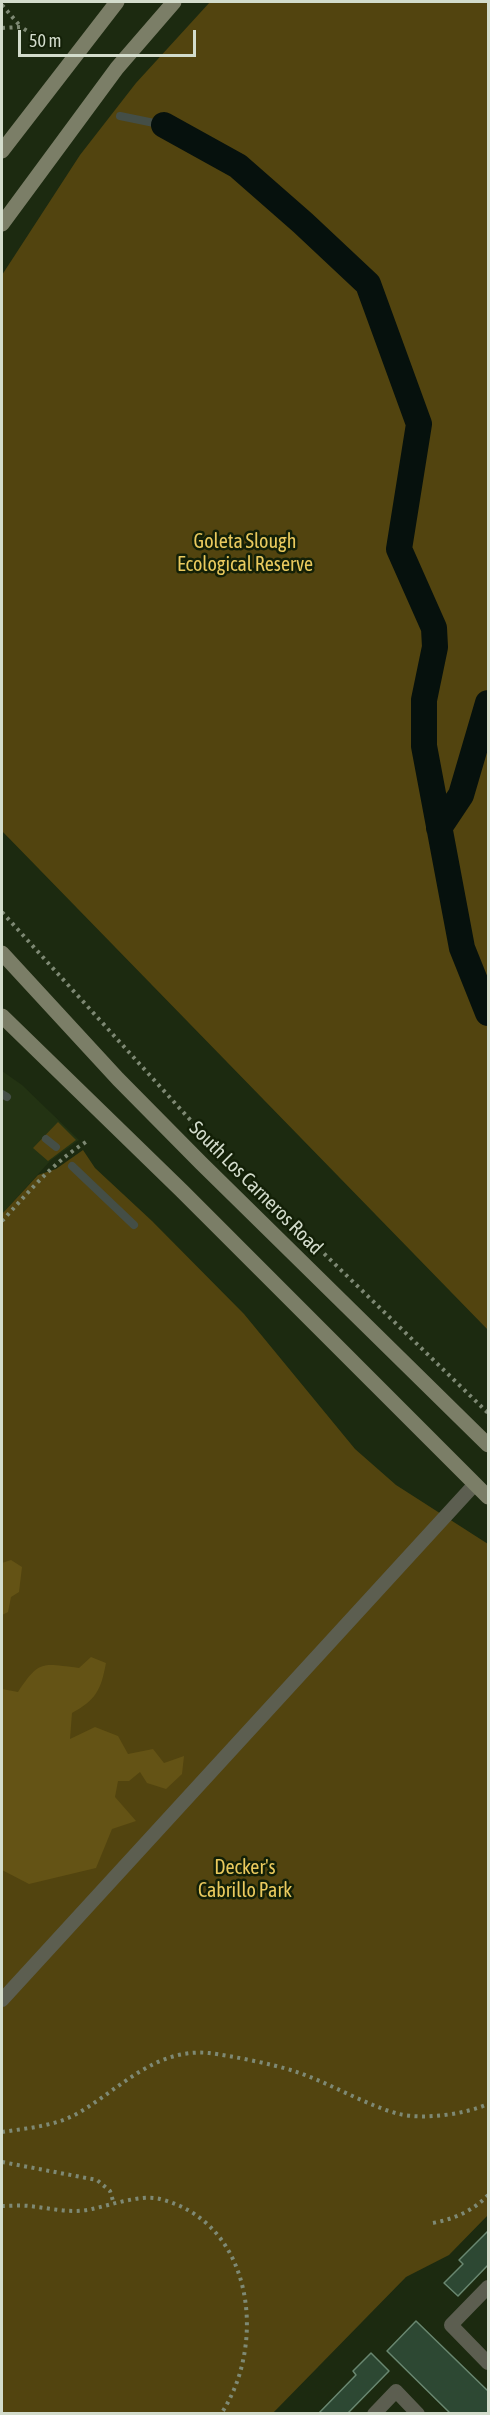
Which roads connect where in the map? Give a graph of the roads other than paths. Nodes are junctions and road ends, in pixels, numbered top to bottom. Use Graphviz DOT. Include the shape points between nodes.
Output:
graph roads {
  1 [pos="117,2"];
  2 [pos="174,2"];
  3 [pos="2,151"];
  4 [pos="2,224"];
  5 [pos="2,953"];
  6 [pos="2,1017"];
  7 [pos="489,1445"];
  8 [pos="475,1484"];
  9 [pos="489,1497"];
  10 [pos="2,2000"];
  11 [pos="489,2287"];
  12 [pos="489,2363"];
  13 [pos="374,2414"];
  14 [pos="418,2414"];
  1 -- 3 [label="main road"];
  2 -- 4 [label="main road" via="117,68"];
  5 -- 7 [label="main road, South Los Carneros Road" via="201,1163"];
  6 -- 8 [label="main road"];
  8 -- 9 [label="main road"];
  8 -- 10 [label="lane"];
  11 -- 12 [label="lane" via="451,2325"];
  13 -- 14 [label="lane" via="396,2391"];
}
